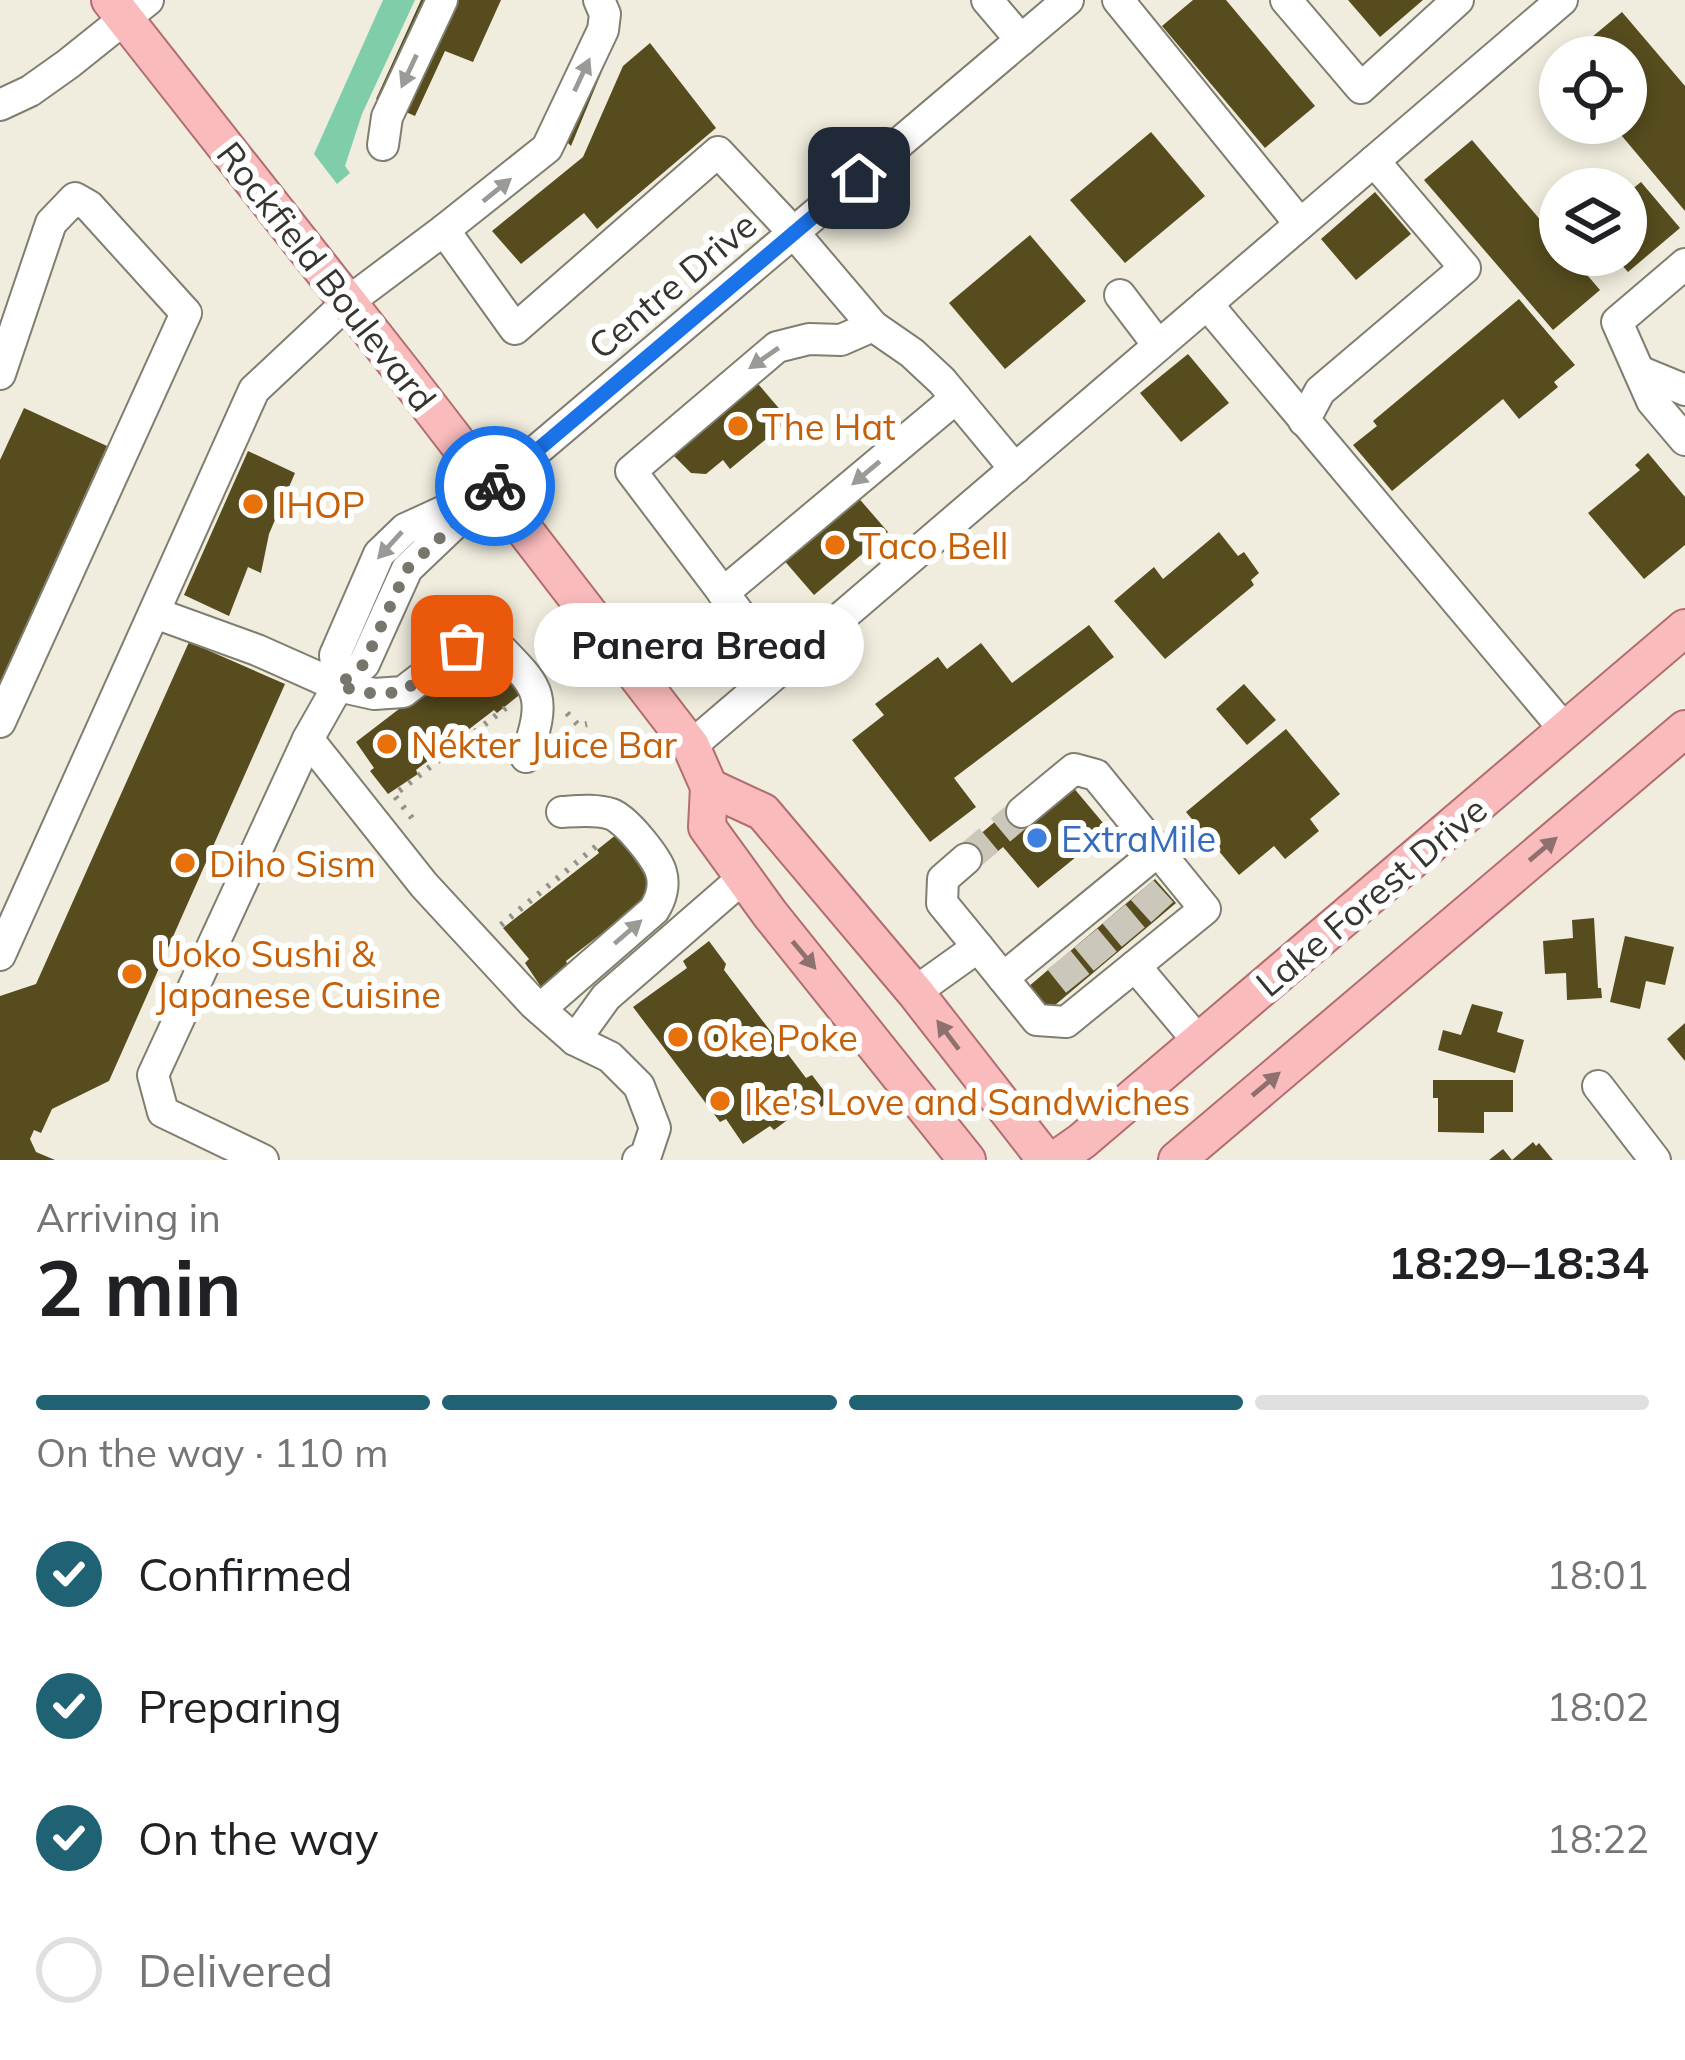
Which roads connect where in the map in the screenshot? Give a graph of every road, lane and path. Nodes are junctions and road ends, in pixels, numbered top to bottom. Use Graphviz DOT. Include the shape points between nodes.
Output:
graph roads {
  1 [pos="442,0"];
  2 [pos="582,0"];
  3 [pos="987,0"];
  4 [pos="1068,0"];
  5 [pos="1118,0"];
  6 [pos="1286,0"];
  7 [pos="1458,0"];
  8 [pos="1562,0"];
  9 [pos="127,6"];
  10 [pos="601,15"];
  11 [pos="1021,40"];
  12 [pos="0,105"];
  13 [pos="382,145"];
  14 [pos="1374,161"];
  15 [pos="1300,224"];
  16 [pos="444,230"];
  17 [pos="794,232"];
  18 [pos="1685,264"];
  19 [pos="1120,295"];
  20 [pos="347,302"];
  21 [pos="1207,304"];
  22 [pos="873,326"];
  23 [pos="1158,346"];
  24 [pos="1639,371"];
  25 [pos="0,374"];
  26 [pos="1685,390"];
  27 [pos="956,398"];
  28 [pos="1304,421"];
  29 [pos="1685,440"];
  30 [pos="1015,469"];
  31 [pos="491,490"];
  32 [pos="723,592"];
  33 [pos="155,613"];
  34 [pos="1685,628"];
  35 [pos="781,669"];
  36 [pos="338,686"];
  37 [pos="512,704"];
  38 [pos="550,710"];
  39 [pos="0,722"];
  40 [pos="587,724"];
  41 [pos="1685,729"];
  42 [pos="1565,730"];
  43 [pos="308,739"];
  44 [pos="691,746"];
  45 [pos="526,757"];
  46 [pos="709,787"];
  47 [pos="562,812"];
  48 [pos="1022,812"];
  49 [pos="420,828"];
  50 [pos="600,843"];
  51 [pos="1158,851"];
  52 [pos="966,859"];
  53 [pos="744,877"];
  54 [pos="1153,902"];
  55 [pos="496,929"];
  56 [pos="1113,941"];
  57 [pos="978,947"];
  58 [pos="0,955"];
  59 [pos="1003,978"];
  60 [pos="915,992"];
  61 [pos="557,1024"];
  62 [pos="1199,1042"];
  63 [pos="1598,1086"];
  64 [pos="262,1160"];
  65 [pos="638,1160"];
  66 [pos="968,1160"];
  67 [pos="1046,1160"];
  68 [pos="1055,1160"];
  69 [pos="1177,1160"];
  70 [pos="1655,1160"];
  1 -- 13 [label="street, one-way" via="387,117"];
  2 -- 10 [label="street"];
  3 -- 11 [label="street"];
  4 -- 11 [label="street, Centre Drive"];
  5 -- 15 [label="street"];
  6 -- 7 [label="street" via="1360,88"];
  8 -- 14 [label="street"];
  9 -- 12 [label="street" via="31,91"];
  9 -- 20 [label="main road, Rockfield Boulevard"];
  16 -- 10 [label="street, one-way" via="548,148"];
  11 -- 17 [label="street, Centre Drive"];
  14 -- 15 [label="street"];
  14 -- 28 [label="street" via="1465,268 1320,391"];
  15 -- 21 [label="street"];
  16 -- 17 [label="street" via="515,329 718,152"];
  16 -- 20 [label="street"];
  17 -- 22 [label="street"];
  17 -- 31 [label="street, Centre Drive"];
  18 -- 24 [label="street" via="1617,322"];
  19 -- 23 [label="street"];
  20 -- 31 [label="main road, Rockfield Boulevard"];
  20 -- 33 [label="street" via="254,390"];
  21 -- 23 [label="street"];
  21 -- 28 [label="street"];
  22 -- 27 [label="street"];
  22 -- 32 [label="street, one-way" via="841,340 776,347 631,470"];
  23 -- 30 [label="street"];
  24 -- 26 [label="street"];
  24 -- 29 [label="street"];
  25 -- 39 [label="street" via="51,223 75,198 186,314"];
  27 -- 30 [label="street"];
  27 -- 32 [label="street, one-way"];
  28 -- 42 [label="street"];
  30 -- 35 [label="street"];
  31 -- 36 [label="street, Centre Drive" via="405,529 379,554 335,656"];
  31 -- 44 [label="main road, Rockfield Boulevard"];
  32 -- 35 [label="street"];
  33 -- 36 [label="street"];
  33 -- 58 [label="street"];
  34 -- 42 [label="main road, Lake Forest Drive"];
  35 -- 44 [label="street"];
  36 -- 43 [label="street"];
  36 -- 45 [label="street" via="403,692 472,639 493,641 530,679 539,705"];
  37 -- 49 [label="path" via="394,794"];
  38 -- 40 [label="path"];
  69 -- 41 [label="main road, Lake Forest Drive, one-way"];
  42 -- 62 [label="main road, Lake Forest Drive"];
  43 -- 61 [label="street" via="424,885"];
  43 -- 64 [label="street" via="153,1075 163,1112"];
  44 -- 46 [label="main road, Rockfield Boulevard"];
  46 -- 53 [label="main road, Rockfield Boulevard" via="706,827"];
  46 -- 60 [label="main road" via="764,812"];
  61 -- 47 [label="street, one-way" via="654,910 663,880 623,819"];
  48 -- 51 [label="street" via="1074,769 1096,775"];
  50 -- 55 [label="path"];
  51 -- 54 [label="street"];
  51 -- 54 [label="street" via="1205,909"];
  52 -- 57 [label="street" via="943,879 942,903"];
  53 -- 61 [label="street" via="606,997"];
  53 -- 66 [label="main road, Rockfield Boulevard, one-way"];
  54 -- 56 [label="street"];
  54 -- 56 [label="street"];
  56 -- 59 [label="street" via="1052,952"];
  56 -- 59 [label="street" via="1066,1022 1037,1020"];
  56 -- 62 [label="street"];
  57 -- 59 [label="street"];
  57 -- 60 [label="street"];
  67 -- 60 [label="main road, one-way"];
  61 -- 65 [label="street" via="610,1057 639,1087 655,1128 646,1159"];
  62 -- 68 [label="main road, Lake Forest Drive"];
  63 -- 70 [label="street"];
}
